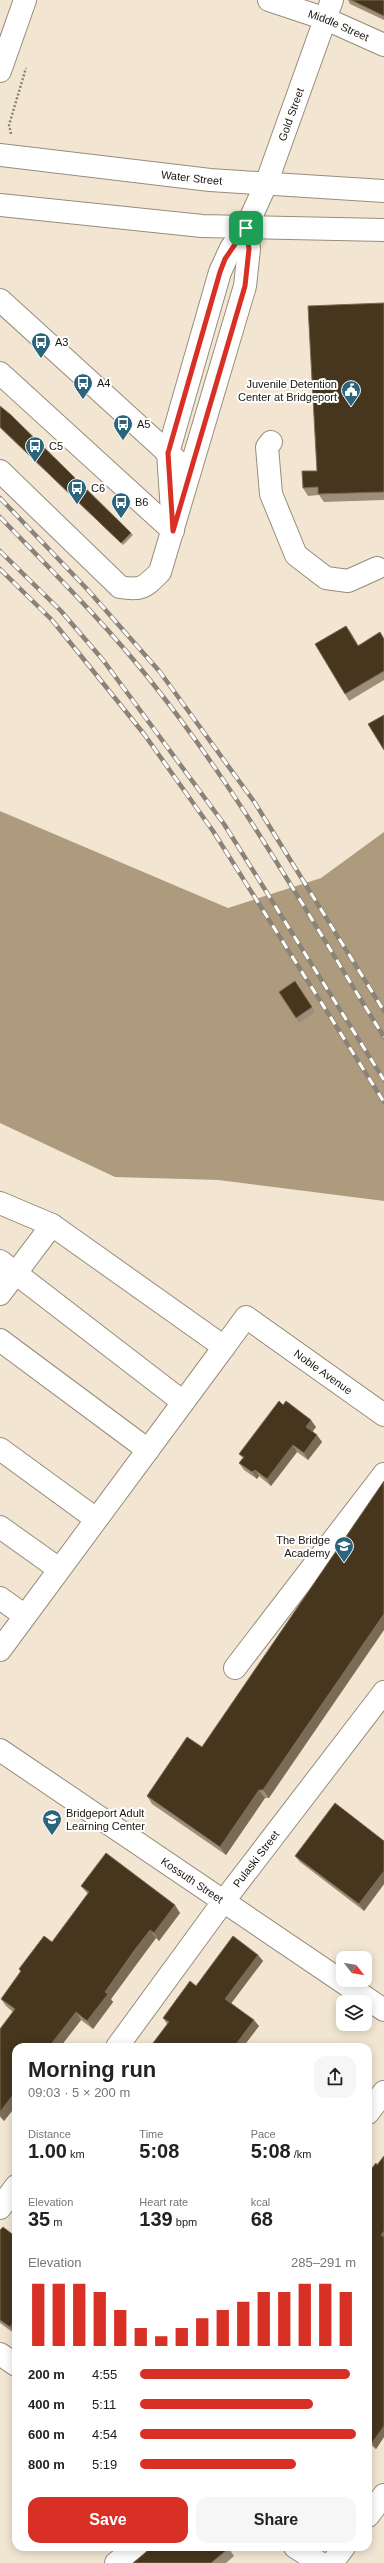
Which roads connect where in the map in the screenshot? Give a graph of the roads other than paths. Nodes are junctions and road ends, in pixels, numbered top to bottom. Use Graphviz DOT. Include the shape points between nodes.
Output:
graph roads {
  1 [pos="25,0"];
  2 [pos="269,0"];
  3 [pos="329,9"];
  4 [pos="384,45"];
  5 [pos="0,71"];
  6 [pos="0,155"];
  7 [pos="266,184"];
  8 [pos="384,191"];
  9 [pos="0,205"];
  10 [pos="246,228"];
  11 [pos="384,230"];
  12 [pos="0,300"];
  13 [pos="0,373"];
  14 [pos="270,442"];
  15 [pos="168,453"];
  16 [pos="0,471"];
  17 [pos="189,472"];
  18 [pos="173,531"];
  19 [pos="382,567"];
  20 [pos="0,1203"];
  21 [pos="52,1225"];
  22 [pos="8,1267"];
  23 [pos="0,1294"];
  24 [pos="0,1340"];
  25 [pos="224,1347"];
  26 [pos="183,1402"];
  27 [pos="384,1416"];
  28 [pos="0,1449"];
  29 [pos="148,1450"];
  30 [pos="384,1474"];
  31 [pos="96,1519"];
  32 [pos="0,1527"];
  33 [pos="59,1570"];
  34 [pos="0,1598"];
  35 [pos="25,1616"];
  36 [pos="0,1650"];
  37 [pos="235,1668"];
  38 [pos="384,1692"];
  39 [pos="0,1750"];
  40 [pos="222,1902"];
  41 [pos="384,2010"];
  42 [pos="120,2043"];
  43 [pos="384,2092"];
  44 [pos="372,2108"];
  45 [pos="12,2192"];
  46 [pos="0,2208"];
  47 [pos="0,2354"];
  48 [pos="12,2362"];
  49 [pos="384,2495"];
  50 [pos="372,2511"];
  51 [pos="131,2551"];
  52 [pos="301,2551"];
  53 [pos="341,2551"];
  54 [pos="116,2563"];
  55 [pos="320,2563"];
  56 [pos="332,2563"];
  1 -- 5 [label="street"];
  2 -- 3 [label="street, Middle Street"];
  3 -- 4 [label="street, Middle Street"];
  3 -- 7 [label="street, Gold Street"];
  6 -- 7 [label="street, Water Street"];
  7 -- 8 [label="street, Water Street"];
  7 -- 10 [label="street, Gold Street"];
  9 -- 10 [label="street" via="202,226"];
  10 -- 11 [label="street"];
  10 -- 15 [label="street, Gold Street" via="228,253 220,272"];
  10 -- 17 [label="street" via="249,249 245,286"];
  12 -- 15 [label="street"];
  13 -- 18 [label="street"];
  14 -- 19 [label="street" via="267,447 271,494 296,555 326,578 348,581"];
  15 -- 17 [label="street"];
  15 -- 18 [label="street, Gold Street"];
  16 -- 18 [label="street" via="120,587 133,590 144,588 160,572"];
  17 -- 18 [label="street"];
  20 -- 21 [label="street"];
  21 -- 22 [label="street"];
  21 -- 25 [label="street"];
  22 -- 23 [label="street"];
  22 -- 26 [label="street"];
  24 -- 29 [label="street"];
  25 -- 26 [label="street"];
  25 -- 27 [label="street, Noble Avenue" via="246,1317"];
  26 -- 29 [label="street"];
  28 -- 31 [label="street"];
  29 -- 31 [label="street"];
  30 -- 37 [label="street"];
  31 -- 33 [label="street"];
  32 -- 33 [label="street"];
  33 -- 35 [label="street"];
  34 -- 35 [label="street"];
  35 -- 36 [label="street"];
  38 -- 40 [label="street, Pulaski Street"];
  39 -- 40 [label="street, Kossuth Street"];
  40 -- 41 [label="street, Kossuth Street"];
  40 -- 42 [label="street, Pulaski Street"];
  43 -- 44 [label="street"];
  45 -- 46 [label="street"];
  47 -- 48 [label="street"];
  49 -- 50 [label="street"];
  51 -- 54 [label="street"];
  52 -- 55 [label="street"];
  53 -- 56 [label="street"];
}
